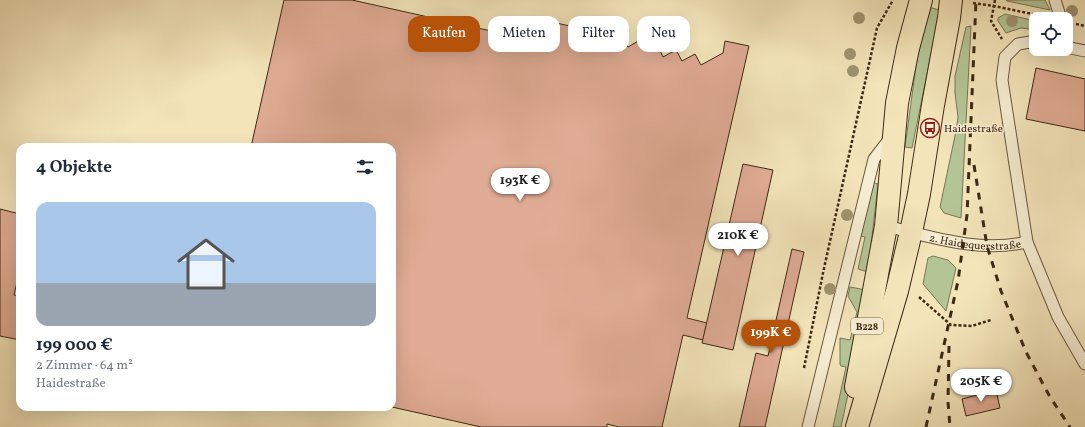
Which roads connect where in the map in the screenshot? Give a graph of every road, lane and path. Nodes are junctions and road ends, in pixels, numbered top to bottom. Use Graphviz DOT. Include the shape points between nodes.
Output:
graph roads {
  1 [pos="893,0"];
  2 [pos="921,0"];
  3 [pos="951,0"];
  4 [pos="995,0"];
  5 [pos="1055,0"];
  6 [pos="976,3"];
  7 [pos="994,6"];
  8 [pos="1059,12"];
  9 [pos="1029,13"];
  10 [pos="1029,42"];
  11 [pos="1073,48"];
  12 [pos="1085,51"];
  13 [pos="893,135"];
  14 [pos="886,226"];
  15 [pos="911,232"];
  16 [pos="1027,242"];
  17 [pos="917,295"];
  18 [pos="991,320"];
  19 [pos="1085,364"];
  20 [pos="802,373"];
  21 [pos="808,427"];
  22 [pos="849,427"];
  23 [pos="857,427"];
  1 -- 20 [label="path" via="877,28"];
  2 -- 13 [label="main road, B228" via="908,48"];
  3 -- 15 [label="main road, B228" via="950,18"];
  4 -- 7 [label="path"];
  5 -- 8 [label="lane"];
  6 -- 7 [label="path"];
  7 -- 9 [label="path"];
  10 -- 16 [label="lane" via="1018,44 1005,57 1002,80"];
  11 -- 12 [label="lane"];
  13 -- 14 [label="main road, B228"];
  13 -- 21 [label="lane" via="874,158"];
  14 -- 15 [label="lane, 2. Haidequerstraße"];
  14 -- 22 [label="main road, B228"];
  15 -- 16 [label="lane, 2. Haidequerstraße" via="963,244 1003,246"];
  15 -- 23 [label="main road, B228"];
  16 -- 19 [label="lane, 2. Haidequerstraße" via="1058,317"];
  17 -- 18 [label="path" via="951,325 972,326"];
}
